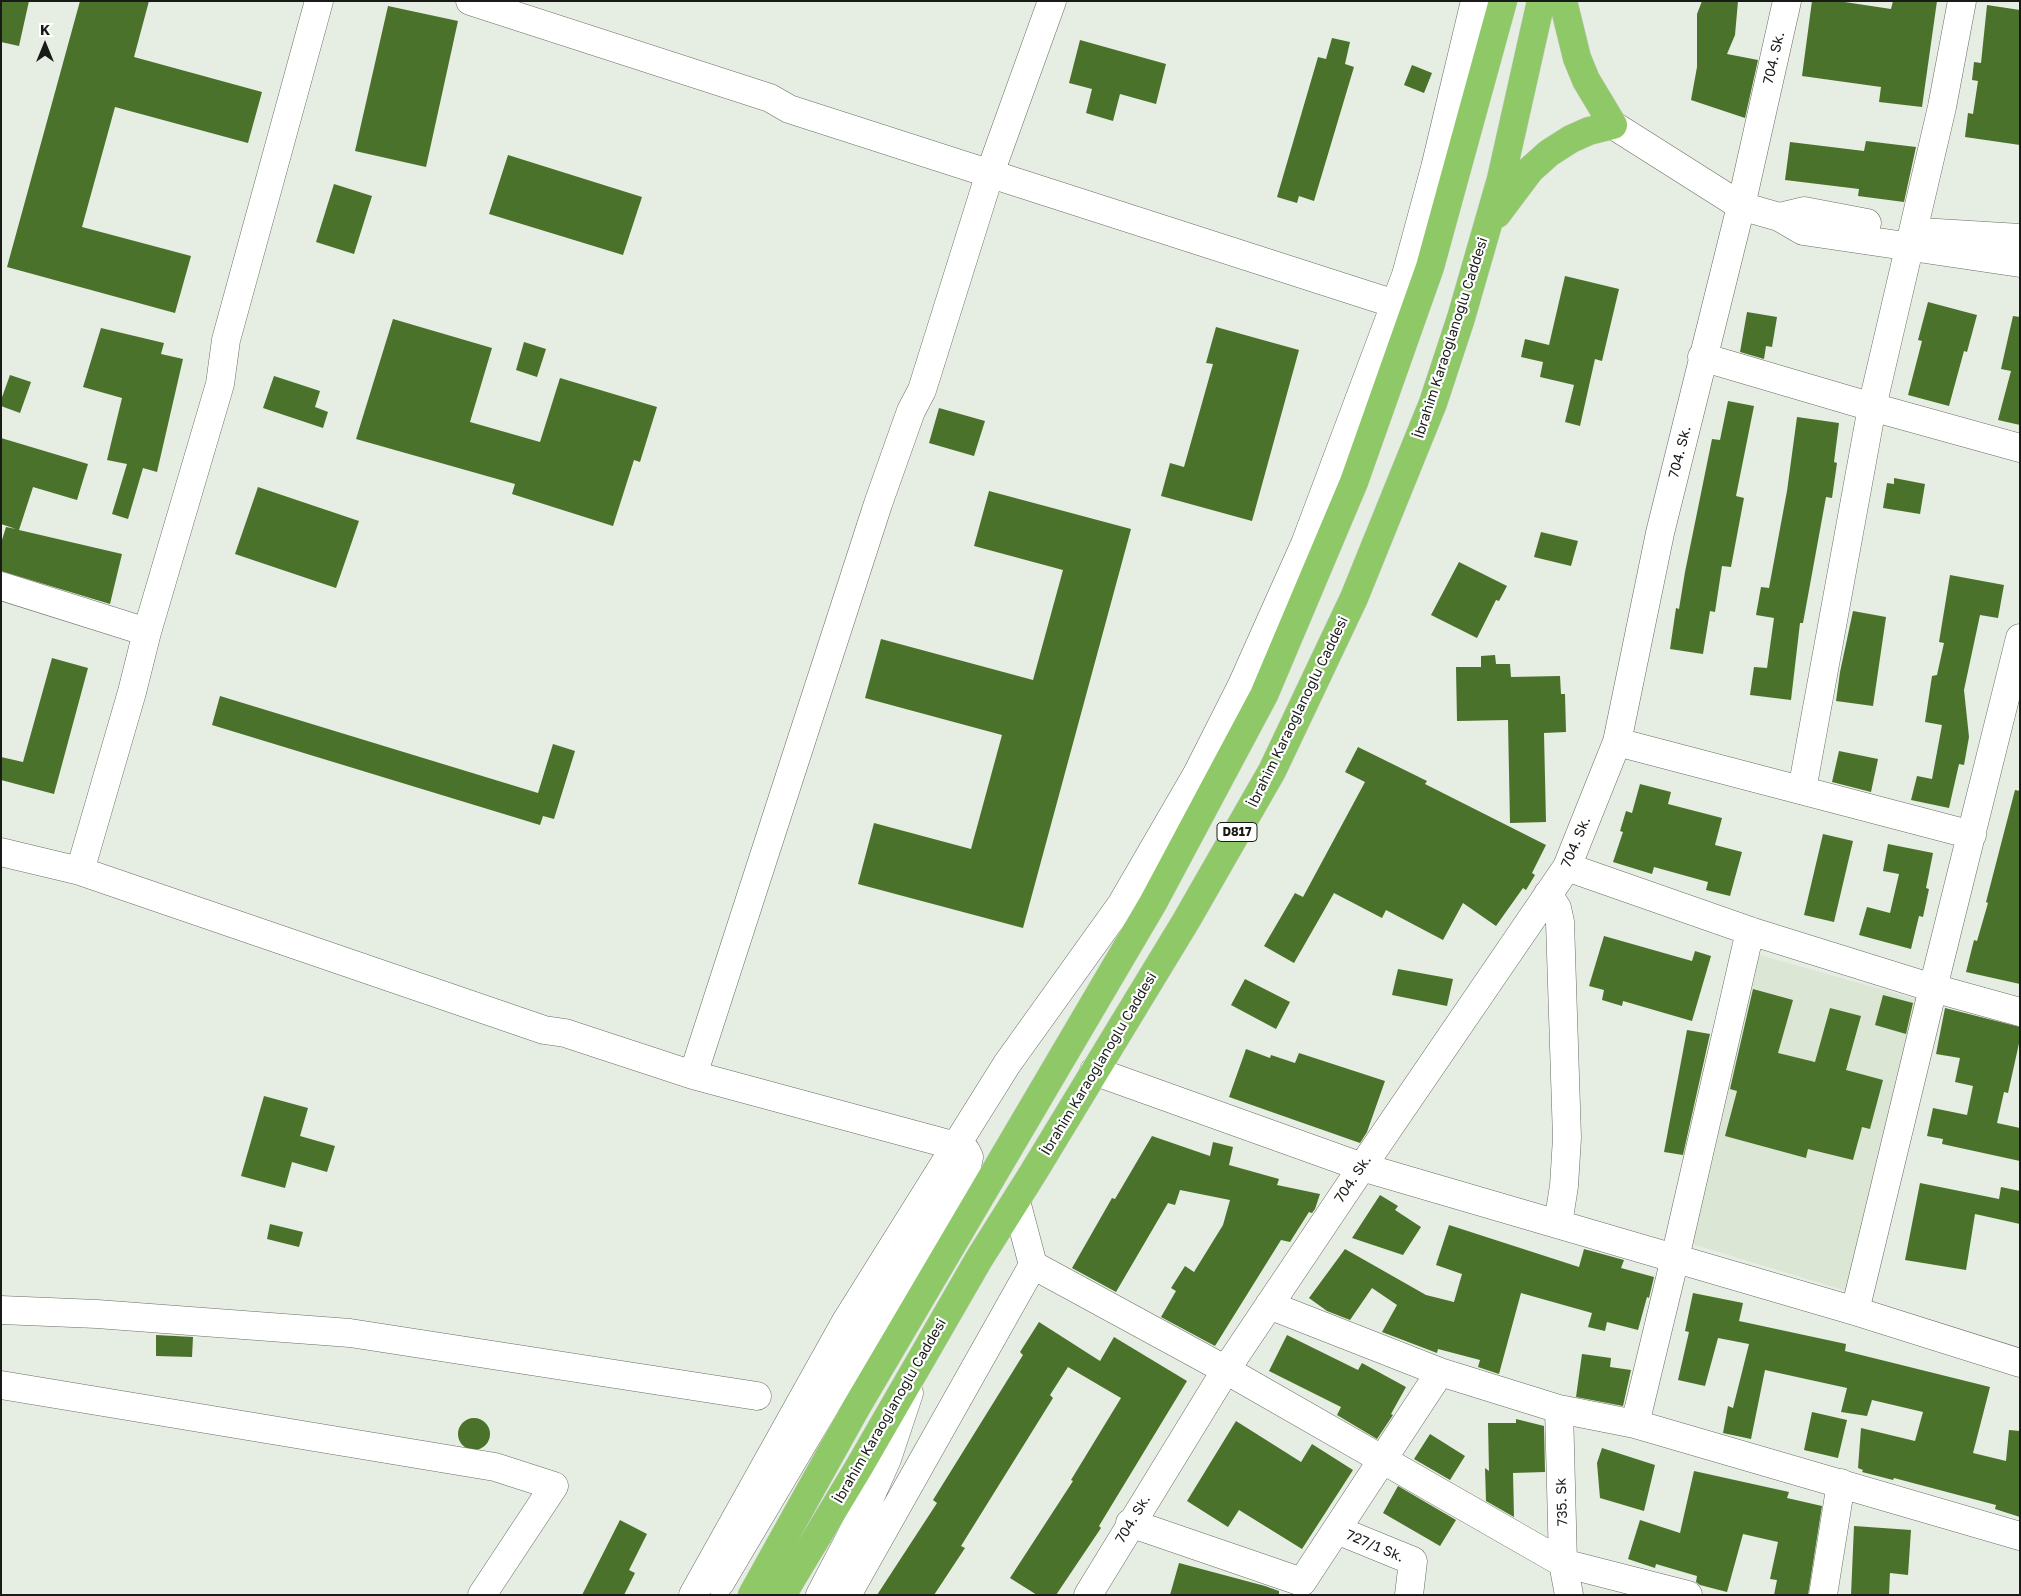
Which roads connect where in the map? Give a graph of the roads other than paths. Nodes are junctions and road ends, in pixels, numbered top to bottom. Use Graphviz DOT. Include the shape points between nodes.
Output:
graph roads {
  1 [pos="319,1"];
  2 [pos="470,1"];
  3 [pos="1052,1"];
  4 [pos="1475,1"];
  5 [pos="1502,1"];
  6 [pos="1541,1"];
  7 [pos="1564,1"];
  8 [pos="1787,1"];
  9 [pos="1962,1"];
  10 [pos="1613,125"];
  11 [pos="990,173"];
  12 [pos="1741,206"];
  13 [pos="1488,225"];
  14 [pos="2020,238"];
  15 [pos="1911,239"];
  16 [pos="2020,263"];
  17 [pos="1394,304"];
  18 [pos="1702,358"];
  19 [pos="1872,407"];
  20 [pos="2020,448"];
  21 [pos="1,586"];
  22 [pos="147,632"];
  23 [pos="2019,644"];
  24 [pos="1617,742"];
  25 [pos="1802,790"];
  26 [pos="1972,835"];
  27 [pos="1,852"];
  28 [pos="1566,867"];
  29 [pos="80,871"];
  30 [pos="1548,894"];
  31 [pos="1750,930"];
  32 [pos="1932,988"];
  33 [pos="2020,1012"];
  34 [pos="1094,1071"];
  35 [pos="693,1075"];
  36 [pos="956,1146"];
  37 [pos="1362,1167"];
  38 [pos="1016,1201"];
  39 [pos="1558,1224"];
  40 [pos="1675,1258"];
  41 [pos="1033,1265"];
  42 [pos="1270,1305"];
  43 [pos="1,1310"];
  44 [pos="1855,1312"];
  45 [pos="919,1361"];
  46 [pos="2020,1362"];
  47 [pos="1226,1370"];
  48 [pos="1440,1372"];
  49 [pos="1,1385"];
  50 [pos="757,1396"];
  51 [pos="813,1403"];
  52 [pos="1559,1409"];
  53 [pos="1635,1424"];
  54 [pos="1383,1460"];
  55 [pos="1841,1483"];
  56 [pos="1130,1523"];
  57 [pos="1337,1530"];
  58 [pos="2020,1536"];
  59 [pos="1563,1563"];
  60 [pos="482,1595"];
  61 [pos="693,1595"];
  62 [pos="713,1595"];
  63 [pos="752,1595"];
  64 [pos="782,1595"];
  65 [pos="820,1595"];
  66 [pos="847,1595"];
  67 [pos="1088,1595"];
  68 [pos="1409,1595"];
  69 [pos="1569,1595"];
  70 [pos="1688,1595"];
  71 [pos="1823,1595"];
  1 -- 22 [label="street" via="226,340 220,384"];
  2 -- 11 [label="street"];
  3 -- 11 [label="street"];
  4 -- 17 [label="street" via="1420,223"];
  5 -- 63 [label="highway, D817" via="1430,267 1354,482 1264,695 1153,903 861,1399"];
  6 -- 13 [label="highway, İbrahim Karaoğlanoğlu Caddesi / D817"];
  7 -- 10 [label="highway" via="1577,58"];
  8 -- 12 [label="street, 704. Sk."];
  9 -- 15 [label="street" via="1942,107"];
  10 -- 12 [label="street"];
  10 -- 13 [label="highway" via="1571,138 1549,152 1530,170"];
  11 -- 17 [label="street"];
  11 -- 35 [label="street" via="922,390 911,411 878,504"];
  12 -- 15 [label="street" via="1779,217 1803,231"];
  12 -- 18 [label="street, 704. Sk."];
  13 -- 34 [label="highway, İbrahim Karaoğlanoğlu Caddesi / D817" via="1433,402 1354,598 1272,771 1186,921"];
  14 -- 15 [label="street"];
  15 -- 16 [label="street"];
  15 -- 19 [label="street"];
  17 -- 36 [label="street" via="1305,544 1246,677 1197,774 1121,905 1007,1064"];
  18 -- 19 [label="street"];
  18 -- 24 [label="street, 704. Sk." via="1660,534"];
  19 -- 20 [label="street"];
  19 -- 25 [label="street"];
  21 -- 22 [label="street"];
  22 -- 29 [label="street"];
  23 -- 26 [label="street"];
  24 -- 25 [label="street"];
  24 -- 28 [label="street, 704. Sk."];
  25 -- 26 [label="street"];
  26 -- 32 [label="street"];
  27 -- 29 [label="street"];
  28 -- 30 [label="street, 704. Sk."];
  28 -- 31 [label="street"];
  29 -- 35 [label="street" via="544,1030 565,1032"];
  30 -- 37 [label="street, 704. Sk."];
  30 -- 39 [label="street" via="1560,922 1566,1118 1566,1162"];
  31 -- 32 [label="street"];
  31 -- 40 [label="street"];
  32 -- 33 [label="street"];
  32 -- 44 [label="street"];
  34 -- 37 [label="street"];
  34 -- 38 [label="highway, İbrahim Karaoğlanoğlu Caddesi / D817"];
  35 -- 36 [label="street"];
  36 -- 51 [label="street" via="966,1151 969,1157 967,1166"];
  37 -- 39 [label="street"];
  37 -- 42 [label="street, 704. Sk."];
  38 -- 41 [label="street"];
  38 -- 45 [label="highway, İbrahim Karaoğlanoğlu Caddesi / D817"];
  39 -- 40 [label="street"];
  40 -- 44 [label="street"];
  40 -- 53 [label="street"];
  41 -- 47 [label="street"];
  41 -- 66 [label="street"];
  42 -- 47 [label="street, 704. Sk."];
  42 -- 48 [label="street"];
  43 -- 50 [label="street" via="350,1333"];
  44 -- 46 [label="street"];
  45 -- 64 [label="highway, İbrahim Karaoğlanoğlu Caddesi / D817"];
  45 -- 65 [label="street" via="887,1459 860,1520"];
  47 -- 54 [label="street"];
  47 -- 56 [label="street, 704. Sk."];
  48 -- 52 [label="street"];
  48 -- 54 [label="street"];
  49 -- 60 [label="street" via="495,1467 554,1486"];
  51 -- 61 [label="street"];
  51 -- 62 [label="street"];
  52 -- 53 [label="street"];
  52 -- 59 [label="street, 735. Sk"];
  53 -- 55 [label="street"];
  54 -- 57 [label="street"];
  54 -- 59 [label="street"];
  55 -- 58 [label="street"];
  55 -- 71 [label="street"];
  56 -- 57 [label="street" via="1302,1582"];
  56 -- 67 [label="street, 704. Sk."];
  57 -- 68 [label="street, 727/1 Sk." via="1413,1562"];
  59 -- 69 [label="street, 735. Sk"];
  59 -- 70 [label="street"];
}
